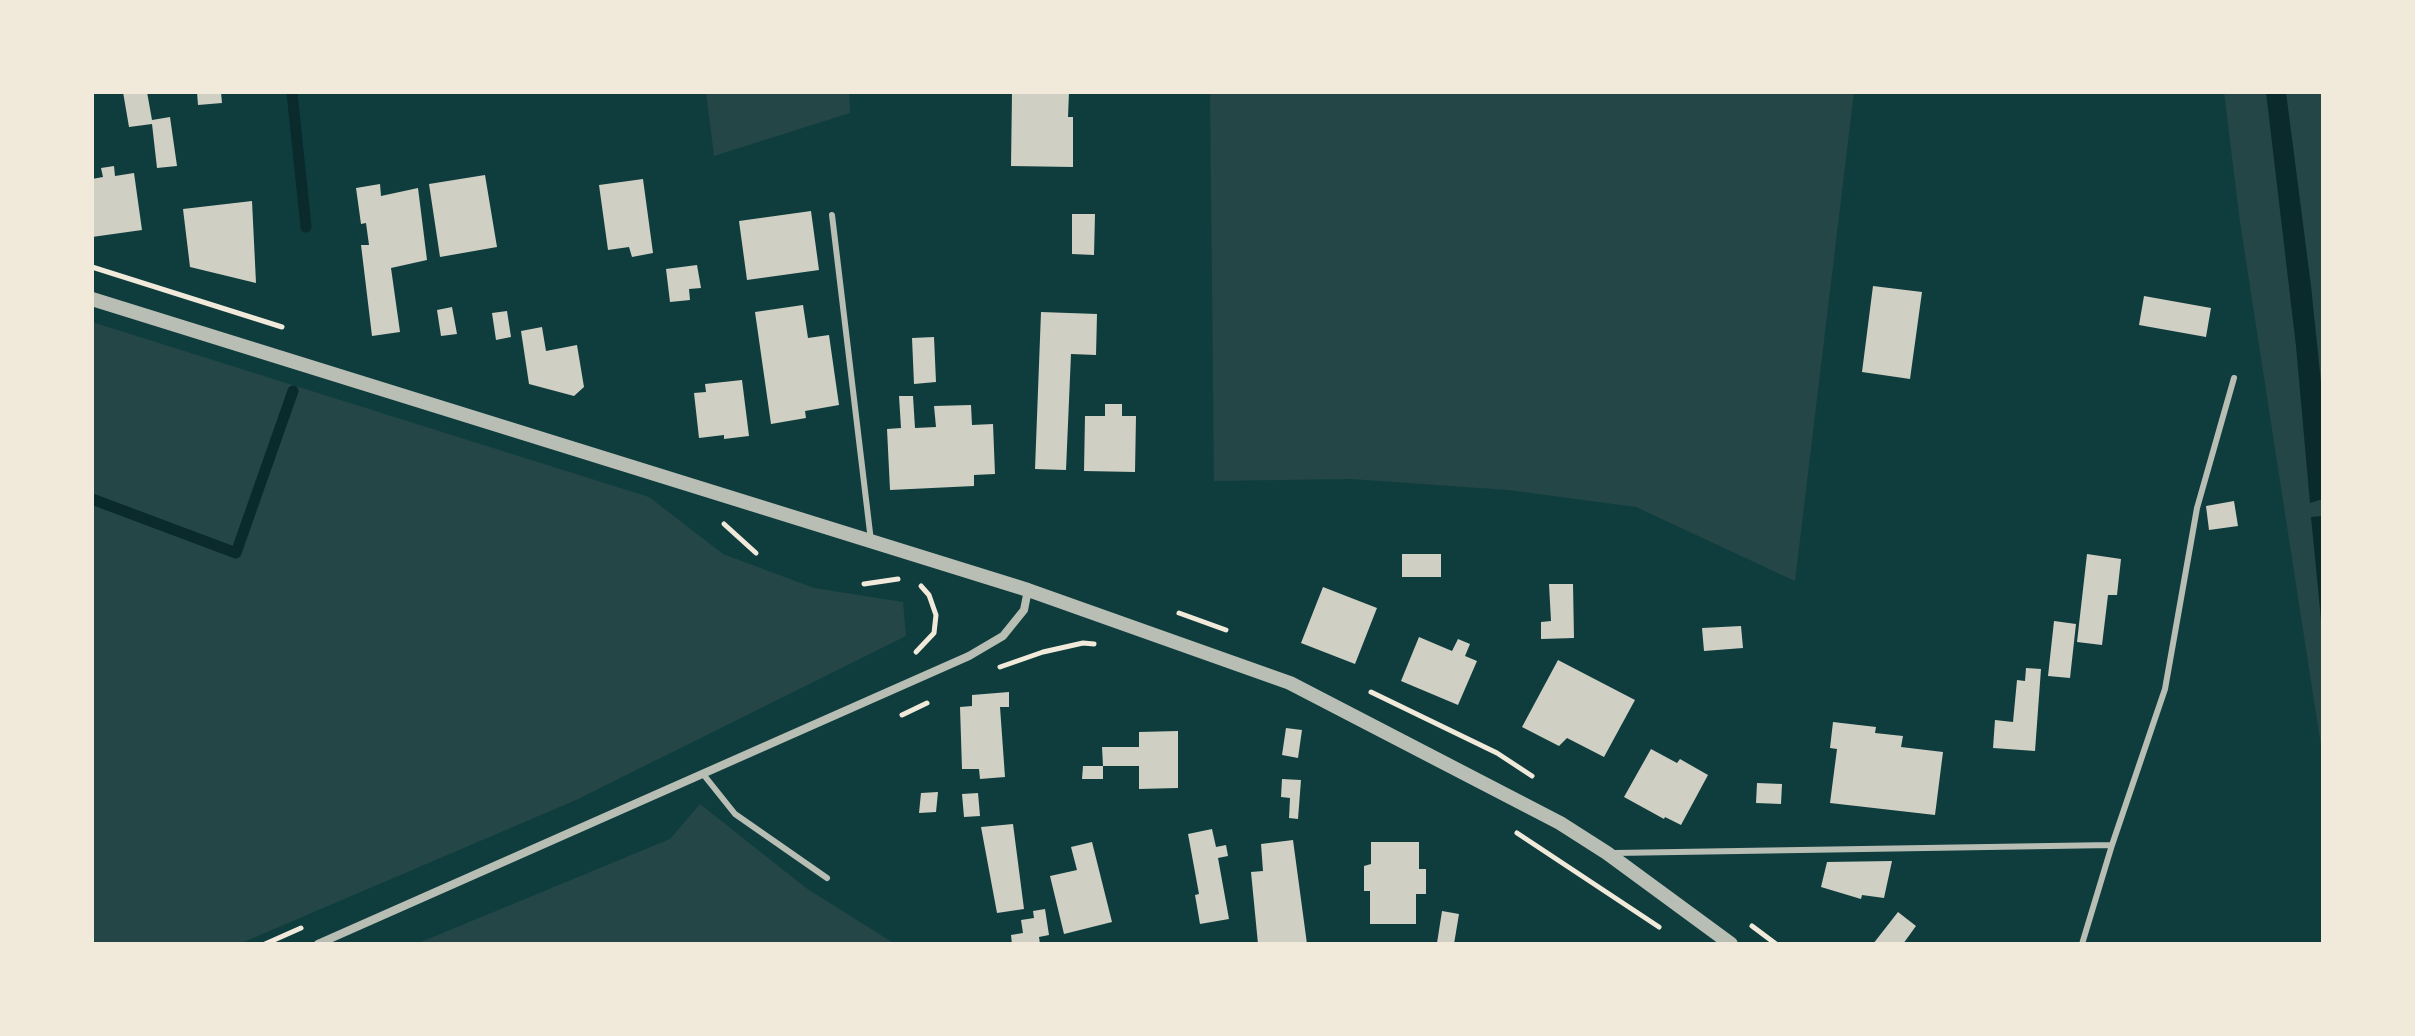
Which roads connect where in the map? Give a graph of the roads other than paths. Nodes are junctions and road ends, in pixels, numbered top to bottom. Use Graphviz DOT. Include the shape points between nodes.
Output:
graph roads {
  1 [pos="832,215"];
  2 [pos="92,299"];
  3 [pos="2234,378"];
  4 [pos="871,541"];
  5 [pos="1028,590"];
  6 [pos="703,774"];
  7 [pos="2112,845"];
  8 [pos="1607,853"];
  9 [pos="827,878"];
  10 [pos="318,944"];
  11 [pos="1731,944"];
  12 [pos="2082,944"];
  1 -- 4 [label="lane"];
  2 -- 4 [label="street"];
  3 -- 7 [label="lane" via="2197,508 2165,689"];
  4 -- 5 [label="street"];
  5 -- 6 [label="street" via="1024,610 992,643"];
  5 -- 8 [label="street" via="1290,683 1560,823"];
  6 -- 9 [label="lane" via="735,814"];
  6 -- 10 [label="street"];
  7 -- 8 [label="lane"];
  7 -- 12 [label="lane"];
  8 -- 11 [label="street"];
}
